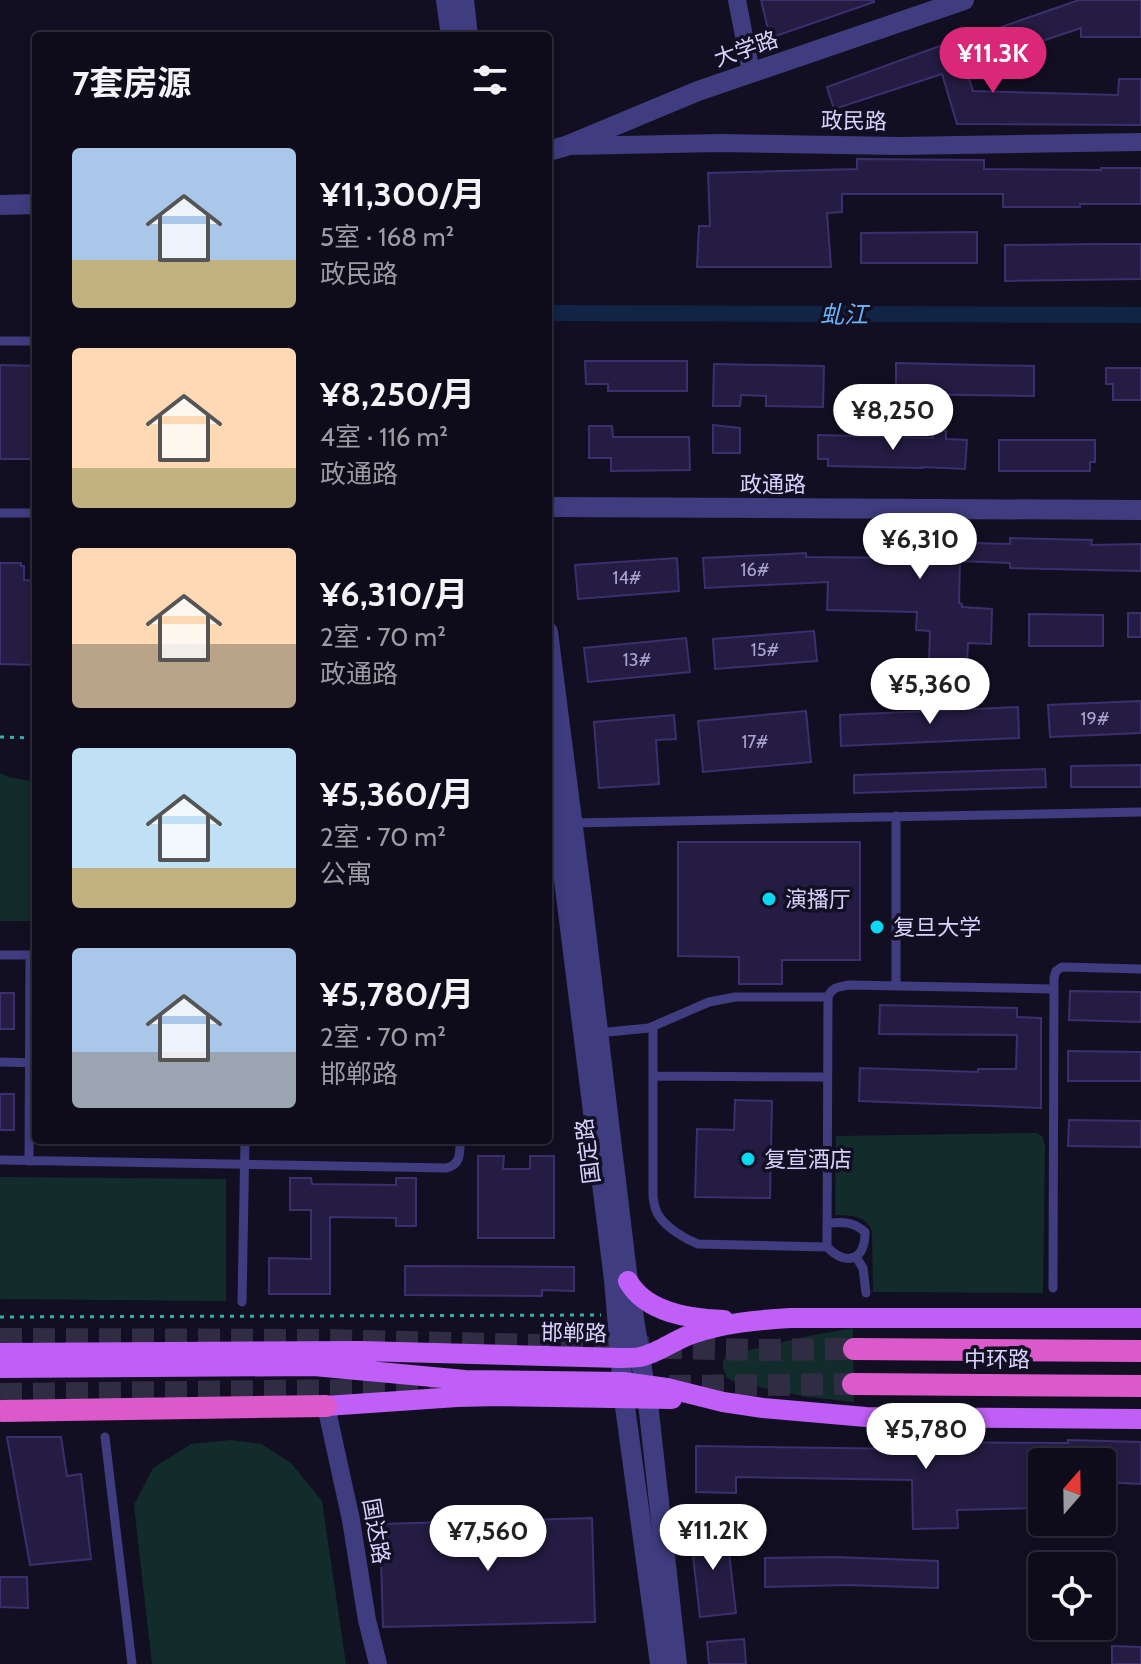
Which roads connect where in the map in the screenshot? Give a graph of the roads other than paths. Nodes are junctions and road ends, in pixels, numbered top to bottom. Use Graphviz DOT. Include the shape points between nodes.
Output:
graph roads {
  1 [pos="446,0"];
  2 [pos="464,0"];
  3 [pos="737,0"];
  4 [pos="964,0"];
  5 [pos="450,32"];
  6 [pos="468,32"];
  7 [pos="751,72"];
  8 [pos="1141,142"];
  9 [pos="557,148"];
  10 [pos="32,204"];
  11 [pos="0,205"];
  12 [pos="0,341"];
  13 [pos="32,341"];
  14 [pos="552,507"];
  15 [pos="1141,510"];
  16 [pos="0,513"];
  17 [pos="32,513"];
  18 [pos="552,664"];
  19 [pos="552,785"];
  20 [pos="1141,812"];
  21 [pos="896,816"];
  22 [pos="572,823"];
  23 [pos="0,955"];
  24 [pos="32,955"];
  25 [pos="1141,969"];
  26 [pos="896,986"];
  27 [pos="1052,989"];
  28 [pos="828,997"];
  29 [pos="653,1027"];
  30 [pos="598,1033"];
  31 [pos="0,1062"];
  32 [pos="32,1063"];
  33 [pos="653,1076"];
  34 [pos="827,1077"];
  35 [pos="245,1144"];
  36 [pos="460,1144"];
  37 [pos="0,1160"];
  38 [pos="29,1161"];
  39 [pos="245,1164"];
  40 [pos="827,1223"];
  41 [pos="827,1247"];
  42 [pos="856,1257"];
  43 [pos="628,1281"];
  44 [pos="1053,1288"];
  45 [pos="866,1293"];
  46 [pos="242,1302"];
  47 [pos="1141,1318"];
  48 [pos="756,1320"];
  49 [pos="854,1349"];
  50 [pos="1141,1351"];
  51 [pos="0,1353"];
  52 [pos="630,1358"];
  53 [pos="0,1368"];
  54 [pos="853,1384"];
  55 [pos="1141,1386"];
  56 [pos="624,1390"];
  57 [pos="646,1392"];
  58 [pos="326,1406"];
  59 [pos="2,1411"];
  60 [pos="1141,1419"];
  61 [pos="105,1437"];
  62 [pos="132,1664"];
  63 [pos="378,1664"];
  64 [pos="660,1664"];
  65 [pos="677,1664"];
  1 -- 5 [label="street"];
  2 -- 6 [label="street"];
  3 -- 7 [label="street"];
  4 -- 7 [label="street, 大学路"];
  7 -- 9 [label="street, 大学路"];
  8 -- 9 [label="street, 政民路"];
  10 -- 11 [label="street"];
  12 -- 13 [label="lane"];
  14 -- 15 [label="street, 政通路"];
  16 -- 17 [label="lane"];
  18 -- 22 [label="street, 国定路"];
  19 -- 52 [label="street, 国定路" via="617,1315"];
  20 -- 21 [label="lane"];
  21 -- 22 [label="lane"];
  21 -- 26 [label="lane"];
  22 -- 30 [label="street, 国定路"];
  23 -- 24 [label="lane"];
  25 -- 27 [label="lane" via="1062,967"];
  26 -- 27 [label="lane"];
  26 -- 28 [label="lane" via="835,987"];
  27 -- 44 [label="lane"];
  28 -- 29 [label="lane" via="735,997 709,1002"];
  28 -- 34 [label="lane"];
  29 -- 30 [label="lane"];
  29 -- 33 [label="lane"];
  30 -- 43 [label="street, 国定路"];
  31 -- 32 [label="lane"];
  32 -- 38 [label="lane"];
  33 -- 34 [label="lane"];
  33 -- 41 [label="lane" via="653,1197 659,1216 670,1227 698,1244"];
  34 -- 40 [label="lane"];
  35 -- 39 [label="lane"];
  36 -- 39 [label="lane" via="458,1162 446,1168"];
  37 -- 38 [label="lane"];
  38 -- 39 [label="lane"];
  39 -- 46 [label="lane"];
  40 -- 41 [label="lane"];
  40 -- 42 [label="lane" via="850,1222 865,1232"];
  41 -- 42 [label="lane" via="841,1258"];
  42 -- 45 [label="lane"];
  43 -- 48 [label="main road" via="638,1296 673,1313"];
  43 -- 52 [label="street, 国定路"];
  47 -- 48 [label="main road, 邯郸路"];
  48 -- 52 [label="main road, 邯郸路" via="694,1333"];
  49 -- 50 [label="highway, 中环路"];
  51 -- 52 [label="main road, 邯郸路" via="360,1351"];
  52 -- 56 [label="street, 国定路"];
  52 -- 57 [label="street, 国定路"];
  53 -- 56 [label="main road" via="314,1366"];
  54 -- 55 [label="highway, 中环路"];
  56 -- 57 [label="main road"];
  56 -- 58 [label="main road"];
  56 -- 64 [label="street, 国定路"];
  57 -- 60 [label="main road" via="866,1417"];
  57 -- 65 [label="street, 国定路"];
  58 -- 59 [label="highway"];
  58 -- 63 [label="street, 国达路"];
  61 -- 62 [label="lane"];
}
